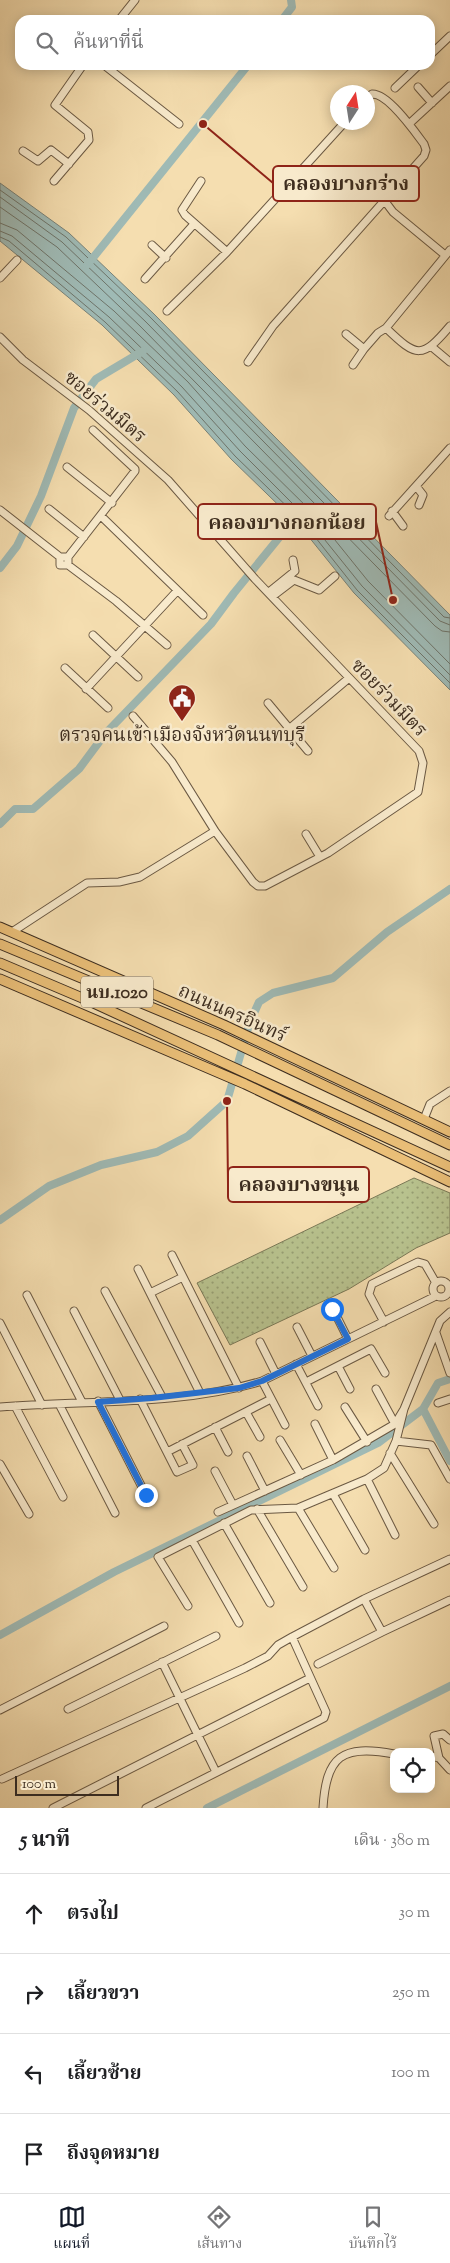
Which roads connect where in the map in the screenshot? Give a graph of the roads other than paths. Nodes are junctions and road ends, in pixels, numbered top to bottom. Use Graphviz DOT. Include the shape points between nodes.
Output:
graph roads {
  1 [pos="135,0"];
  2 [pos="123,15"];
  3 [pos="450,36"];
  4 [pos="435,50"];
  5 [pos="79,70"];
  6 [pos="110,70"];
  7 [pos="414,70"];
  8 [pos="450,86"];
  9 [pos="418,87"];
  10 [pos="395,88"];
  11 [pos="375,94"];
  12 [pos="432,103"];
  13 [pos="179,124"];
  14 [pos="409,124"];
  15 [pos="338,130"];
  16 [pos="22,151"];
  17 [pos="69,164"];
  18 [pos="54,181"];
  19 [pos="201,181"];
  20 [pos="384,200"];
  21 [pos="194,224"];
  22 [pos="152,245"];
  23 [pos="227,252"];
  24 [pos="448,252"];
  25 [pos="166,258"];
  26 [pos="17,260"];
  27 [pos="0,278"];
  28 [pos="145,280"];
  29 [pos="166,312"];
  30 [pos="450,326"];
  31 [pos="386,328"];
  32 [pos="346,334"];
  33 [pos="0,337"];
  34 [pos="432,347"];
  35 [pos="364,349"];
  36 [pos="248,362"];
  37 [pos="450,362"];
  38 [pos="353,365"];
  39 [pos="93,430"];
  40 [pos="450,448"];
  41 [pos="67,467"];
  42 [pos="416,486"];
  43 [pos="112,503"];
  44 [pos="419,505"];
  45 [pos="49,509"];
  46 [pos="0,510"];
  47 [pos="100,516"];
  48 [pos="403,526"];
  49 [pos="84,537"];
  50 [pos="60,557"];
  51 [pos="68,557"];
  52 [pos="293,560"];
  53 [pos="68,565"];
  54 [pos="335,576"];
  55 [pos="177,592"];
  56 [pos="271,594"];
  57 [pos="203,615"];
  58 [pos="146,626"];
  59 [pos="93,635"];
  60 [pos="167,645"];
  61 [pos="116,657"];
  62 [pos="65,668"];
  63 [pos="138,677"];
  64 [pos="349,678"];
  65 [pos="86,689"];
  66 [pos="268,703"];
  67 [pos="108,708"];
  68 [pos="133,716"];
  69 [pos="289,729"];
  70 [pos="308,751"];
  71 [pos="215,830"];
  72 [pos="306,834"];
  73 [pos="320,857"];
  74 [pos="0,927"];
  75 [pos="12,932"];
  76 [pos="0,944"];
  77 [pos="0,964"];
  78 [pos="0,978"];
  79 [pos="450,1091"];
  80 [pos="424,1119"];
  81 [pos="450,1132"];
  82 [pos="450,1146"];
  83 [pos="450,1167"];
  84 [pos="450,1182"];
  85 [pos="172,1255"];
  86 [pos="138,1269"];
  87 [pos="183,1277"];
  88 [pos="436,1282"];
  89 [pos="449,1283"];
  90 [pos="106,1291"];
  91 [pos="150,1293"];
  92 [pos="27,1295"];
  93 [pos="436,1296"];
  94 [pos="332,1309"];
  95 [pos="74,1311"];
  96 [pos="450,1312"];
  97 [pos="0,1322"];
  98 [pos="384,1322"];
  99 [pos="297,1327"];
  100 [pos="436,1333"];
  101 [pos="348,1339"];
  102 [pos="260,1342"];
  103 [pos="312,1356"];
  104 [pos="296,1364"];
  105 [pos="338,1366"];
  106 [pos="385,1373"];
  107 [pos="276,1374"];
  108 [pos="450,1374"];
  109 [pos="262,1381"];
  110 [pos="306,1382"];
  111 [pos="239,1388"];
  112 [pos="350,1389"];
  113 [pos="376,1389"];
  114 [pos="200,1393"];
  115 [pos="162,1397"];
  116 [pos="140,1399"];
  117 [pos="271,1399"];
  118 [pos="450,1399"];
  119 [pos="120,1400"];
  120 [pos="82,1402"];
  121 [pos="98,1402"];
  122 [pos="438,1403"];
  123 [pos="59,1404"];
  124 [pos="1,1405"];
  125 [pos="42,1405"];
  126 [pos="15,1406"];
  127 [pos="318,1406"];
  128 [pos="345,1407"];
  129 [pos="404,1409"];
  130 [pos="246,1412"];
  131 [pos="315,1424"];
  132 [pos="395,1424"];
  133 [pos="285,1425"];
  134 [pos="215,1428"];
  135 [pos="260,1438"];
  136 [pos="280,1440"];
  137 [pos="396,1441"];
  138 [pos="367,1442"];
  139 [pos="182,1444"];
  140 [pos="167,1452"];
  141 [pos="228,1452"];
  142 [pos="390,1453"];
  143 [pos="247,1456"];
  144 [pos="333,1460"];
  145 [pos="0,1464"];
  146 [pos="215,1471"];
  147 [pos="300,1475"];
  148 [pos="367,1479"];
  149 [pos="450,1479"];
  150 [pos="266,1491"];
  151 [pos="333,1494"];
  152 [pos="146,1495"];
  153 [pos="63,1497"];
  154 [pos="233,1505"];
  155 [pos="298,1508"];
  156 [pos="257,1510"];
  157 [pos="218,1512"];
  158 [pos="114,1513"];
  159 [pos="29,1514"];
  160 [pos="224,1523"];
  161 [pos="434,1524"];
  162 [pos="394,1536"];
  163 [pos="192,1540"];
  164 [pos="365,1550"];
  165 [pos="450,1559"];
  166 [pos="334,1568"];
  167 [pos="303,1587"];
  168 [pos="364,1599"];
  169 [pos="450,1600"];
  170 [pos="270,1603"];
  171 [pos="188,1606"];
  172 [pos="239,1623"];
  173 [pos="164,1626"];
  174 [pos="382,1632"];
  175 [pos="216,1636"];
  176 [pos="292,1637"];
  177 [pos="162,1662"];
  178 [pos="318,1664"];
  179 [pos="310,1678"];
  180 [pos="179,1698"];
  181 [pos="68,1709"];
  182 [pos="0,1710"];
  183 [pos="196,1734"];
  184 [pos="450,1740"];
  185 [pos="435,1748"];
  186 [pos="390,1753"];
  187 [pos="435,1757"];
  188 [pos="450,1770"];
  189 [pos="216,1772"];
  190 [pos="2,1779"];
  191 [pos="56,1807"];
  192 [pos="146,1808"];
  193 [pos="323,1808"];
  1 -- 2 [label="street"];
  3 -- 4 [label="street"];
  5 -- 17 [label="street" via="55,103 88,134 88,141"];
  6 -- 13 [label="street"];
  7 -- 10 [label="street"];
  8 -- 12 [label="street"];
  9 -- 12 [label="street"];
  11 -- 14 [label="street" via="380,95"];
  12 -- 14 [label="street"];
  14 -- 20 [label="street" via="424,144 424,156"];
  15 -- 23 [label="street"];
  16 -- 17 [label="street" via="38,161 51,150"];
  17 -- 18 [label="street"];
  19 -- 21 [label="street" via="182,207"];
  20 -- 24 [label="street" via="393,212"];
  20 -- 36 [label="street" via="273,326"];
  21 -- 23 [label="street"];
  21 -- 25 [label="street"];
  22 -- 25 [label="street"];
  23 -- 29 [label="street"];
  24 -- 31 [label="street"];
  25 -- 28 [label="street"];
  26 -- 27 [label="street"];
  30 -- 34 [label="street"];
  31 -- 34 [label="street" via="412,349 422,351"];
  31 -- 35 [label="street"];
  32 -- 35 [label="street"];
  33 -- 56 [label="street, ซอยร่วมมิตร" via="23,360 89,410 168,480"];
  34 -- 37 [label="street"];
  35 -- 38 [label="street"];
  39 -- 43 [label="street" via="136,469"];
  40 -- 42 [label="street"];
  41 -- 43 [label="street"];
  42 -- 44 [label="street" via="423,494"];
  42 -- 48 [label="street" via="390,514"];
  43 -- 47 [label="street"];
  45 -- 49 [label="street"];
  46 -- 50 [label="street"];
  47 -- 49 [label="street"];
  47 -- 55 [label="street"];
  49 -- 51 [label="street"];
  50 -- 51 [label="street"];
  50 -- 53 [label="street" via="60,565"];
  51 -- 53 [label="street"];
  52 -- 56 [label="street" via="295,571"];
  53 -- 58 [label="street"];
  54 -- 56 [label="street" via="319,590 294,580"];
  55 -- 57 [label="street"];
  55 -- 58 [label="street"];
  56 -- 64 [label="street, ซอยร่วมมิตร"];
  58 -- 60 [label="street"];
  58 -- 61 [label="street"];
  59 -- 61 [label="street"];
  61 -- 63 [label="street"];
  61 -- 65 [label="street"];
  62 -- 65 [label="street"];
  64 -- 69 [label="street"];
  64 -- 73 [label="street, ซอยร่วมมิตร" via="419,750 423,764 420,788"];
  65 -- 67 [label="street"];
  66 -- 69 [label="street"];
  68 -- 71 [label="street" via="172,762"];
  69 -- 70 [label="street"];
  71 -- 73 [label="street, ซอยร่วมมิตร" via="258,886 265,886"];
  71 -- 75 [label="street" via="140,877 119,882 87,883"];
  72 -- 73 [label="street"];
  74 -- 75 [label="main road, ถนนนครอินทร์ / นบ.1020"];
  75 -- 80 [label="main road, ถนนนครอินทร์ / นบ.1020" via="238,1031"];
  76 -- 82 [label="main road, ถนนนครอินทร์ / นบ.1020" via="233,1042"];
  77 -- 83 [label="main road, นบ.1020" via="87,1000"];
  78 -- 84 [label="main road, นบ.1020" via="227,1076"];
  79 -- 80 [label="street" via="430,1104"];
  80 -- 81 [label="main road, ถนนนครอินทร์ / นบ.1020"];
  85 -- 87 [label="street"];
  86 -- 91 [label="street"];
  87 -- 91 [label="street"];
  87 -- 111 [label="street"];
  88 -- 89 [label="street"];
  88 -- 93 [label="street" via="433,1289"];
  88 -- 98 [label="street" via="425,1264 418,1262 372,1284 369,1294"];
  89 -- 93 [label="street" via="446,1295"];
  90 -- 115 [label="street"];
  91 -- 114 [label="street"];
  92 -- 120 [label="street"];
  93 -- 98 [label="street"];
  94 -- 101 [label="street"];
  95 -- 119 [label="street"];
  96 -- 100 [label="street" via="440,1321"];
  97 -- 125 [label="street"];
  98 -- 101 [label="street"];
  99 -- 103 [label="street"];
  100 -- 108 [label="street"];
  100 -- 129 [label="street"];
  101 -- 103 [label="street"];
  102 -- 107 [label="street"];
  103 -- 104 [label="street"];
  104 -- 107 [label="street"];
  104 -- 110 [label="street"];
  105 -- 106 [label="street" via="371,1349"];
  105 -- 110 [label="street"];
  105 -- 112 [label="street"];
  107 -- 109 [label="street"];
  109 -- 111 [label="street"];
  109 -- 117 [label="street"];
  110 -- 127 [label="street"];
  111 -- 114 [label="street"];
  113 -- 132 [label="street"];
  114 -- 115 [label="street"];
  115 -- 116 [label="street"];
  116 -- 119 [label="street"];
  116 -- 140 [label="street"];
  117 -- 130 [label="street"];
  117 -- 133 [label="street"];
  118 -- 122 [label="street"];
  119 -- 121 [label="street"];
  120 -- 121 [label="street"];
  120 -- 123 [label="street"];
  121 -- 152 [label="street"];
  123 -- 125 [label="street"];
  123 -- 158 [label="street"];
  124 -- 126 [label="street"];
  125 -- 126 [label="street"];
  126 -- 153 [label="street"];
  128 -- 138 [label="street"];
  129 -- 132 [label="street"];
  129 -- 137 [label="street"];
  130 -- 134 [label="street"];
  130 -- 135 [label="street"];
  131 -- 144 [label="street"];
  132 -- 138 [label="street"];
  134 -- 139 [label="street"];
  134 -- 141 [label="street"];
  136 -- 147 [label="street"];
  137 -- 142 [label="street"];
  137 -- 149 [label="street" via="430,1445"];
  138 -- 144 [label="street"];
  139 -- 140 [label="street"];
  139 -- 140 [label="street" via="193,1465 177,1472"];
  142 -- 148 [label="street" via="384,1468"];
  142 -- 161 [label="street"];
  143 -- 150 [label="street"];
  144 -- 147 [label="street"];
  145 -- 159 [label="street"];
  146 -- 154 [label="street"];
  147 -- 150 [label="street"];
  148 -- 151 [label="street"];
  148 -- 162 [label="street"];
  150 -- 154 [label="street"];
  151 -- 155 [label="street"];
  151 -- 164 [label="street"];
  154 -- 157 [label="street"];
  155 -- 156 [label="street"];
  155 -- 166 [label="street"];
  156 -- 160 [label="street"];
  156 -- 167 [label="street"];
  160 -- 163 [label="street"];
  160 -- 170 [label="street"];
  163 -- 171 [label="street" via="158,1557"];
  163 -- 172 [label="street"];
  165 -- 168 [label="street"];
  168 -- 174 [label="street"];
  168 -- 176 [label="street"];
  169 -- 174 [label="street"];
  173 -- 182 [label="street"];
  174 -- 178 [label="street"];
  175 -- 177 [label="street"];
  176 -- 179 [label="street"];
  176 -- 180 [label="street" via="268,1656"];
  177 -- 180 [label="street"];
  177 -- 181 [label="street"];
  179 -- 183 [label="street"];
  179 -- 189 [label="street" via="326,1712 324,1718"];
  180 -- 183 [label="street"];
  180 -- 190 [label="street"];
  183 -- 189 [label="street"];
  183 -- 191 [label="street"];
  184 -- 185 [label="street" via="443,1734 434,1736"];
  186 -- 193 [label="street" via="366,1750 342,1755 329,1772"];
  187 -- 188 [label="street"];
  189 -- 192 [label="street"];
}
